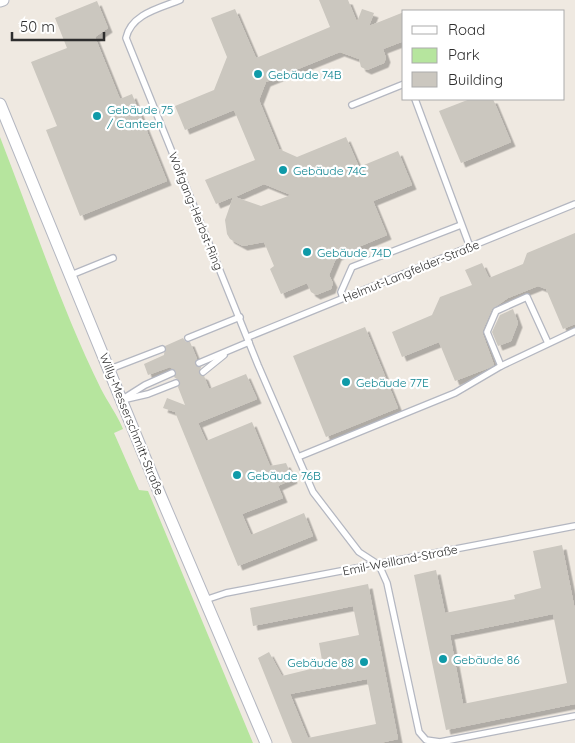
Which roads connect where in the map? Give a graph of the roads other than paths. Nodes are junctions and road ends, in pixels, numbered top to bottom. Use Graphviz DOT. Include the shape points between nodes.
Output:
graph roads {
  1 [pos="180,0"];
  2 [pos="402,85"];
  3 [pos="415,100"];
  4 [pos="0,104"];
  5 [pos="352,106"];
  6 [pos="575,204"];
  7 [pos="461,224"];
  8 [pos="470,247"];
  9 [pos="113,258"];
  10 [pos="71,275"];
  11 [pos="343,298"];
  12 [pos="240,317"];
  13 [pos="575,331"];
  14 [pos="188,338"];
  15 [pos="249,339"];
  16 [pos="548,343"];
  17 [pos="162,349"];
  18 [pos="230,350"];
  19 [pos="198,363"];
  20 [pos="501,366"];
  21 [pos="110,369"];
  22 [pos="202,372"];
  23 [pos="172,373"];
  24 [pos="176,383"];
  25 [pos="122,400"];
  26 [pos="298,457"];
  27 [pos="575,526"];
  28 [pos="379,565"];
  29 [pos="205,600"];
  30 [pos="575,716"];
  31 [pos="425,742"];
  32 [pos="266,743"];
  1 -- 12 [label="lane, Wolfgang-Herbst-Ring" via="136,19 126,38"];
  2 -- 5 [label="lane"];
  3 -- 7 [label="lane"];
  4 -- 10 [label="street, Willy-Messerschmitt-Straße"];
  6 -- 8 [label="lane, Helmut-Langfelder-Straße"];
  7 -- 8 [label="lane"];
  7 -- 11 [label="lane" via="352,267 341,292"];
  8 -- 11 [label="lane, Helmut-Langfelder-Straße"];
  9 -- 10 [label="lane"];
  10 -- 21 [label="street, Willy-Messerschmitt-Straße"];
  11 -- 15 [label="lane, Helmut-Langfelder-Straße"];
  12 -- 14 [label="lane"];
  12 -- 15 [label="lane, Wolfgang-Herbst-Ring"];
  13 -- 16 [label="lane"];
  15 -- 18 [label="lane, Helmut-Langfelder-Straße"];
  15 -- 26 [label="lane, Wolfgang-Herbst-Ring"];
  16 -- 20 [label="lane"];
  16 -- 20 [label="lane" via="527,297 496,311 487,332"];
  17 -- 21 [label="lane"];
  18 -- 19 [label="lane, Helmut-Langfelder-Straße"];
  18 -- 22 [label="lane"];
  20 -- 26 [label="lane" via="454,392"];
  21 -- 25 [label="street, Willy-Messerschmitt-Straße"];
  23 -- 25 [label="lane"];
  24 -- 25 [label="lane"];
  25 -- 29 [label="street, Willy-Messerschmitt-Straße"];
  26 -- 28 [label="lane, Wolfgang-Herbst-Ring" via="313,492 330,518 359,552"];
  27 -- 28 [label="lane, Emil-Weilland-Straße"];
  28 -- 29 [label="lane, Emil-Weilland-Straße" via="226,593"];
  28 -- 31 [label="lane" via="387,583 419,732"];
  29 -- 32 [label="street, Willy-Messerschmitt-Straße"];
  30 -- 31 [label="lane" via="440,742"];
}
